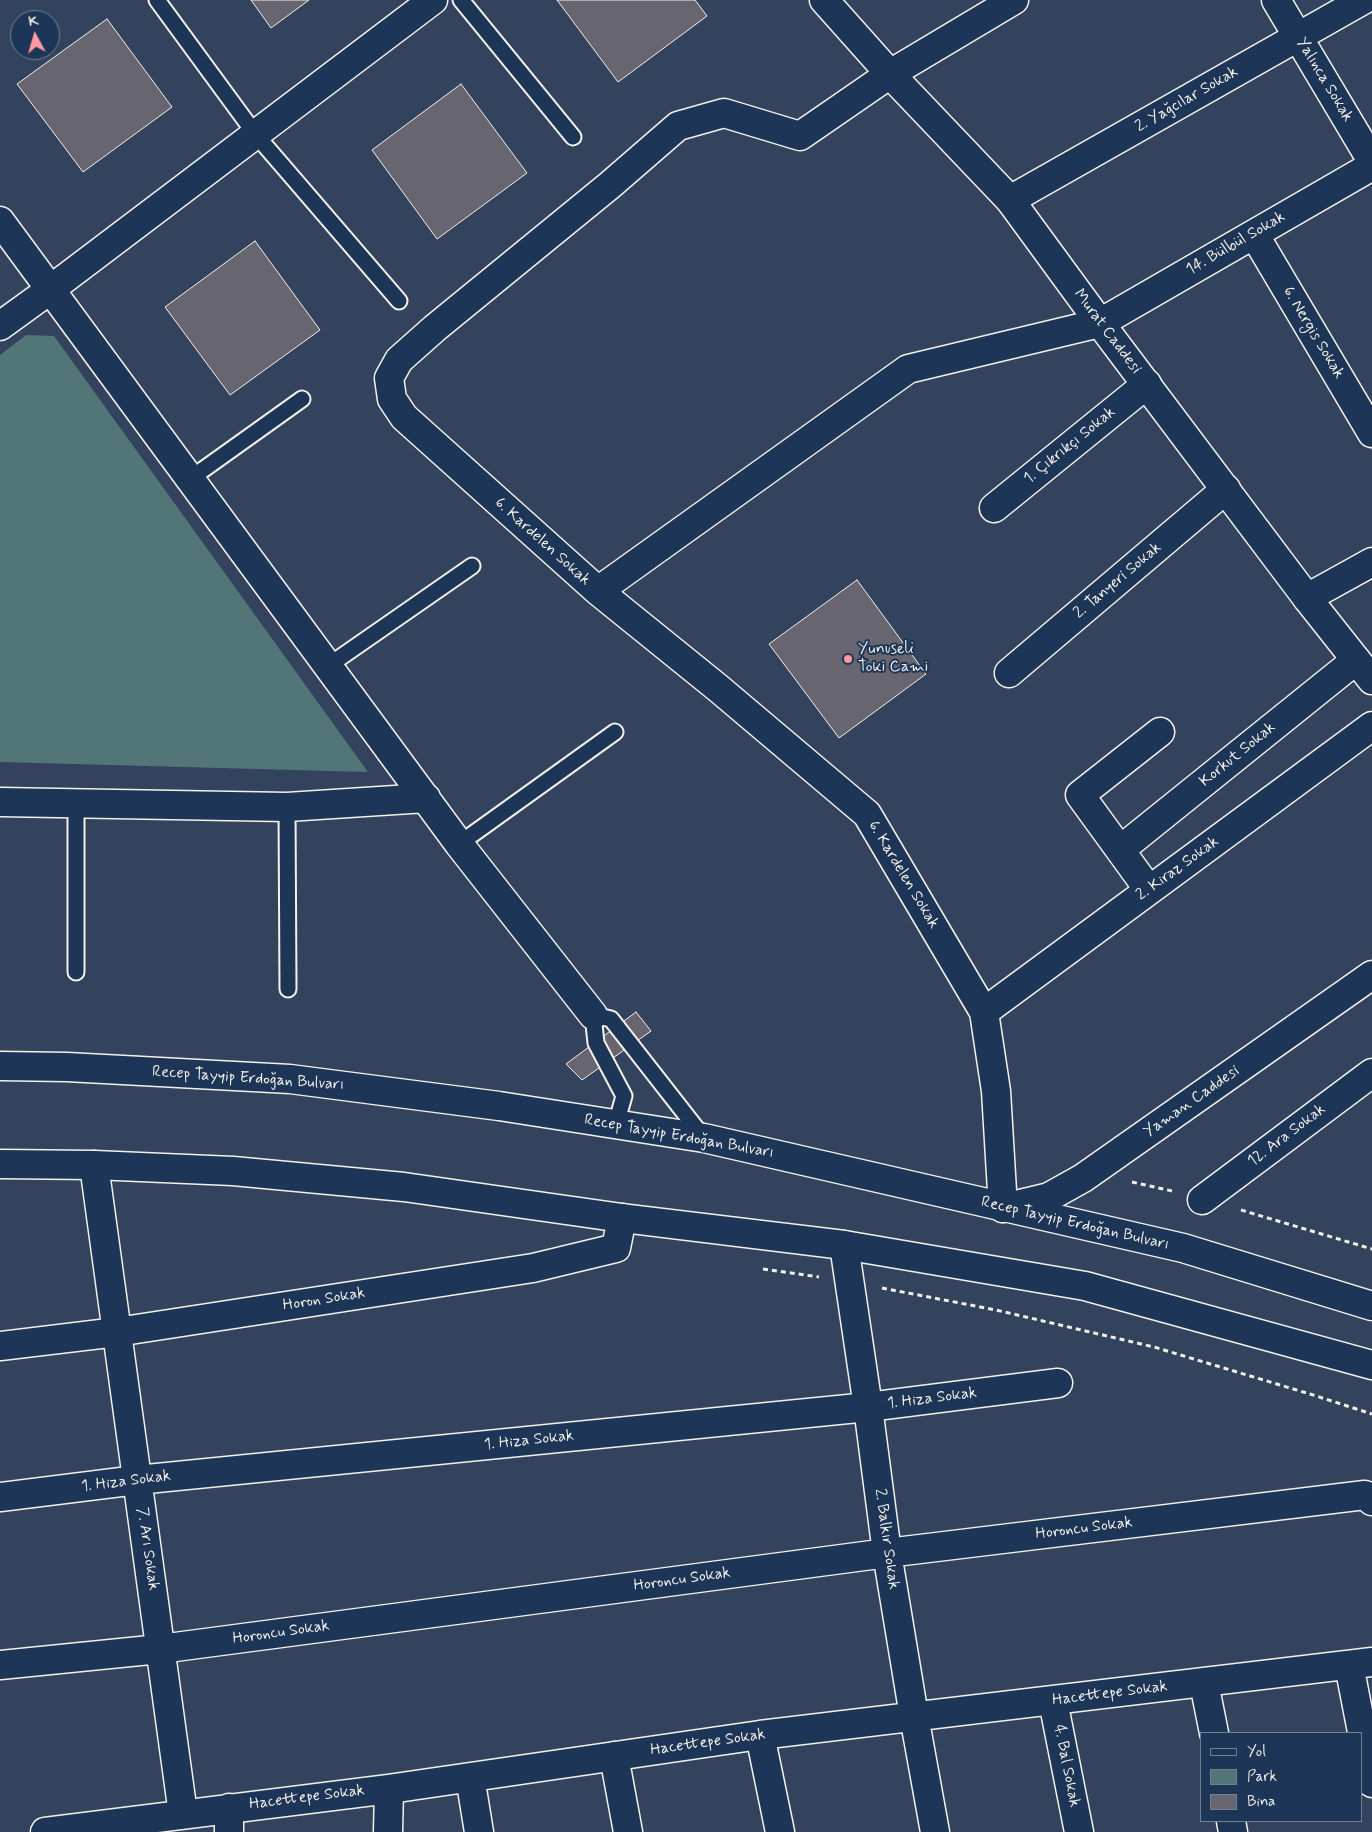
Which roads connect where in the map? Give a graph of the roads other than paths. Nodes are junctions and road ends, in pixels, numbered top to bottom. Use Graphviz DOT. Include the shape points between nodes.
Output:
graph roads {
  1 [pos="157,0"];
  2 [pos="433,0"];
  3 [pos="461,0"];
  4 [pos="824,0"];
  5 [pos="1014,0"];
  6 [pos="1276,0"];
  7 [pos="1363,0"];
  8 [pos="1298,37"];
  9 [pos="890,74"];
  10 [pos="256,135"];
  11 [pos="573,137"];
  12 [pos="1372,161"];
  13 [pos="1372,166"];
  14 [pos="1010,200"];
  15 [pos="0,221"];
  16 [pos="1254,234"];
  17 [pos="51,290"];
  18 [pos="399,301"];
  19 [pos="1100,323"];
  20 [pos="0,326"];
  21 [pos="1147,384"];
  22 [pos="302,400"];
  23 [pos="1372,433"];
  24 [pos="190,479"];
  25 [pos="1226,489"];
  26 [pos="994,508"];
  27 [pos="1372,562"];
  28 [pos="472,566"];
  29 [pos="598,591"];
  30 [pos="1307,598"];
  31 [pos="328,666"];
  32 [pos="1364,670"];
  33 [pos="1009,673"];
  34 [pos="1372,726"];
  35 [pos="615,732"];
  36 [pos="1160,732"];
  37 [pos="426,798"];
  38 [pos="0,802"];
  39 [pos="76,802"];
  40 [pos="287,807"];
  41 [pos="459,844"];
  42 [pos="1120,850"];
  43 [pos="1149,890"];
  44 [pos="76,972"];
  45 [pos="1372,975"];
  46 [pos="288,989"];
  47 [pos="984,1012"];
  48 [pos="593,1015"];
  49 [pos="0,1066"];
  50 [pos="1372,1073"];
  51 [pos="616,1124"];
  52 [pos="704,1138"];
  53 [pos="0,1164"];
  54 [pos="94,1165"];
  55 [pos="1202,1200"];
  56 [pos="1003,1208"];
  57 [pos="622,1218"];
  58 [pos="844,1245"];
  59 [pos="1372,1306"];
  60 [pos="117,1332"];
  61 [pos="0,1346"];
  62 [pos="1372,1365"];
  63 [pos="1058,1384"];
  64 [pos="868,1407"];
  65 [pos="137,1480"];
  66 [pos="0,1497"];
  67 [pos="1368,1498"];
  68 [pos="887,1553"];
  69 [pos="160,1649"];
  70 [pos="1360,1664"];
  71 [pos="0,1665"];
  72 [pos="1204,1682"];
  73 [pos="1053,1700"];
  74 [pos="914,1716"];
  75 [pos="1214,1732"];
  76 [pos="760,1735"];
  77 [pos="614,1756"];
  78 [pos="470,1777"];
  79 [pos="1372,1783"];
  80 [pos="389,1789"];
  81 [pos="183,1814"];
  82 [pos="229,1820"];
  83 [pos="55,1831"];
  84 [pos="388,1832"];
  85 [pos="479,1832"];
  86 [pos="628,1832"];
  87 [pos="780,1832"];
  88 [pos="936,1832"];
  89 [pos="1078,1832"];
  1 -- 10 [label="lane"];
  2 -- 10 [label="street"];
  3 -- 11 [label="lane"];
  4 -- 9 [label="street, Murat Caddesi"];
  5 -- 9 [label="street"];
  6 -- 8 [label="street, Yalınca Sokak"];
  7 -- 8 [label="street, 2. Yağcılar Sokak"];
  8 -- 12 [label="street, Yalınca Sokak"];
  8 -- 14 [label="street, 2. Yağcılar Sokak"];
  9 -- 14 [label="street, Murat Caddesi"];
  9 -- 29 [label="street, 6. Kardelen Sokak" via="800,136 724,113 678,126 399,360 389,378 392,400 404,417"];
  10 -- 17 [label="street"];
  10 -- 18 [label="lane"];
  13 -- 16 [label="street, 14. Bülbül Sokak"];
  14 -- 19 [label="street, Murat Caddesi"];
  15 -- 17 [label="street"];
  16 -- 19 [label="street, 14. Bülbül Sokak"];
  16 -- 23 [label="street, 6. Nergis Sokak"];
  17 -- 20 [label="street"];
  17 -- 24 [label="street"];
  19 -- 21 [label="street, Murat Caddesi"];
  19 -- 29 [label="street, 14. Bülbül Sokak" via="908,369"];
  21 -- 25 [label="street, Murat Caddesi"];
  21 -- 26 [label="street, 1. Çıkrıkçı Sokak"];
  22 -- 24 [label="lane"];
  24 -- 31 [label="street"];
  25 -- 30 [label="street, Murat Caddesi"];
  25 -- 33 [label="street, 2. Tanyeri Sokak"];
  27 -- 30 [label="street"];
  28 -- 31 [label="lane"];
  29 -- 47 [label="street, 6. Kardelen Sokak" via="867,814"];
  30 -- 32 [label="street, Murat Caddesi"];
  31 -- 37 [label="street"];
  32 -- 42 [label="street, Korkut Sokak"];
  34 -- 43 [label="street, 2. Kiraz Sokak"];
  35 -- 41 [label="lane"];
  36 -- 42 [label="street" via="1080,795"];
  37 -- 40 [label="street"];
  37 -- 41 [label="street"];
  38 -- 39 [label="street"];
  39 -- 40 [label="street"];
  39 -- 44 [label="lane"];
  40 -- 46 [label="lane"];
  41 -- 48 [label="street"];
  42 -- 43 [label="street"];
  43 -- 47 [label="street, 2. Kiraz Sokak"];
  45 -- 56 [label="street, Yaman Caddesi" via="1083,1178 1049,1197"];
  47 -- 56 [label="street, 6. Kardelen Sokak" via="996,1091"];
  48 -- 51 [label="lane" via="596,1043 624,1096"];
  48 -- 52 [label="lane" via="611,1018"];
  49 -- 51 [label="street, Recep Tayyip Erdoğan Bulvarı" via="290,1079"];
  50 -- 55 [label="street, 12. Ara Sokak"];
  51 -- 52 [label="street, Recep Tayyip Erdoğan Bulvarı"];
  52 -- 56 [label="street, Recep Tayyip Erdoğan Bulvarı"];
  53 -- 54 [label="street"];
  54 -- 57 [label="street" via="233,1171 404,1187"];
  54 -- 60 [label="street, 7. Arı Sokak"];
  56 -- 59 [label="street, Recep Tayyip Erdoğan Bulvarı" via="1184,1248"];
  57 -- 58 [label="street"];
  57 -- 60 [label="street, Horon Sokak" via="616,1248 533,1268"];
  58 -- 62 [label="street" via="1085,1286"];
  58 -- 64 [label="street, 2. Balkır Sokak"];
  60 -- 61 [label="street, Horon Sokak"];
  60 -- 65 [label="street, 7. Arı Sokak"];
  63 -- 64 [label="street, 1. Hiza Sokak"];
  64 -- 65 [label="street, 1. Hiza Sokak"];
  64 -- 68 [label="street, 2. Balkır Sokak"];
  65 -- 66 [label="street, 1. Hiza Sokak"];
  65 -- 69 [label="street, 7. Arı Sokak"];
  67 -- 68 [label="street, Horoncu Sokak"];
  68 -- 69 [label="street, Horoncu Sokak"];
  68 -- 74 [label="street, 2. Balkır Sokak"];
  69 -- 71 [label="street, Horoncu Sokak"];
  69 -- 81 [label="street, 7. Arı Sokak"];
  70 -- 72 [label="street, Hacettepe Sokak"];
  70 -- 79 [label="street"];
  72 -- 73 [label="street, Hacettepe Sokak"];
  72 -- 75 [label="street"];
  73 -- 74 [label="street, Hacettepe Sokak"];
  73 -- 89 [label="street, 4. Bal Sokak"];
  74 -- 76 [label="street, Hacettepe Sokak"];
  74 -- 88 [label="street, 2. Balkır Sokak"];
  76 -- 77 [label="street, Hacettepe Sokak"];
  76 -- 87 [label="street"];
  77 -- 78 [label="street, Hacettepe Sokak"];
  77 -- 86 [label="street"];
  78 -- 80 [label="street, Hacettepe Sokak"];
  78 -- 85 [label="street"];
  80 -- 82 [label="street, Hacettepe Sokak"];
  80 -- 84 [label="street"];
  81 -- 82 [label="street, Hacettepe Sokak"];
  81 -- 83 [label="street, Hacettepe Sokak"];
}
